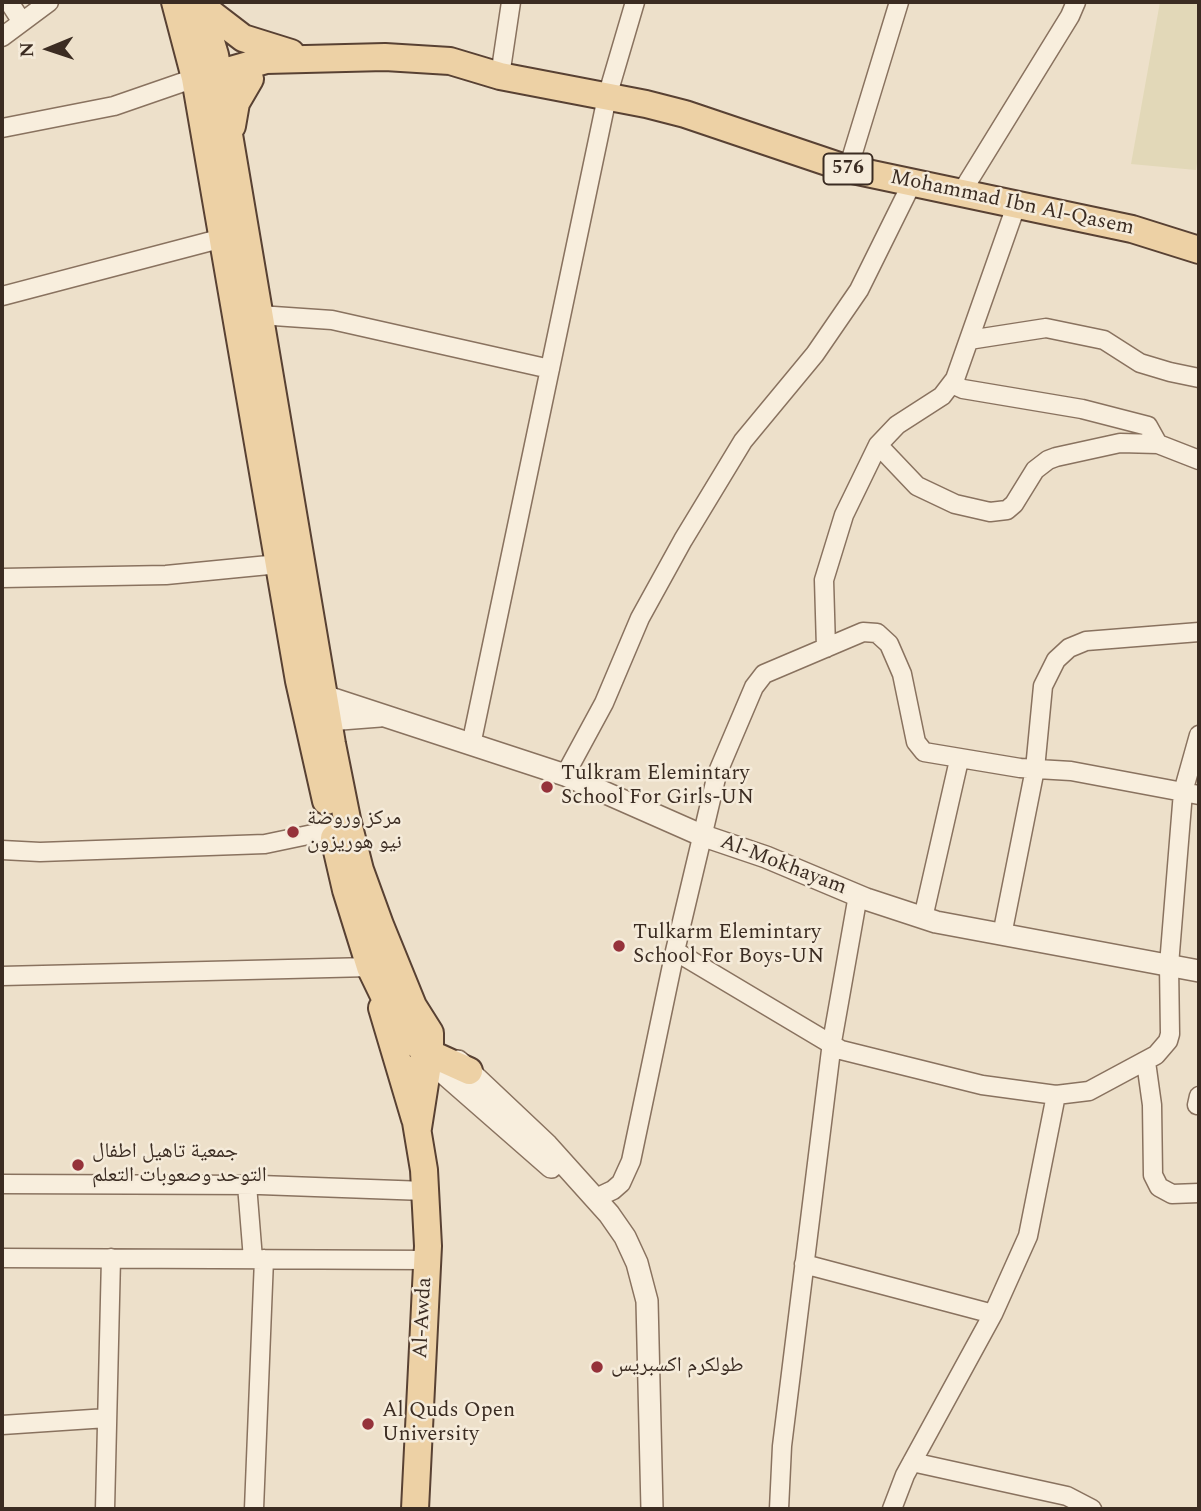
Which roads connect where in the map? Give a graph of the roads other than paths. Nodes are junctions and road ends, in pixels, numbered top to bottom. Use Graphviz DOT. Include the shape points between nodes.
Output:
graph roads {
  1 [pos="9,2"];
  2 [pos="49,2"];
  3 [pos="511,2"];
  4 [pos="635,2"];
  5 [pos="899,2"];
  6 [pos="1076,2"];
  7 [pos="191,3"];
  8 [pos="22,22"];
  9 [pos="2,37"];
  10 [pos="307,57"];
  11 [pos="500,76"];
  12 [pos="212,79"];
  13 [pos="250,79"];
  14 [pos="607,97"];
  15 [pos="2,128"];
  16 [pos="230,138"];
  17 [pos="848,169"];
  18 [pos="912,183"];
  19 [pos="961,193"];
  20 [pos="1016,206"];
  21 [pos="223,238"];
  22 [pos="1199,250"];
  23 [pos="2,296"];
  24 [pos="259,315"];
  25 [pos="969,340"];
  26 [pos="550,369"];
  27 [pos="1199,377"];
  28 [pos="952,384"];
  29 [pos="1158,444"];
  30 [pos="878,445"];
  31 [pos="1199,460"];
  32 [pos="279,564"];
  33 [pos="2,578"];
  34 [pos="1199,632"];
  35 [pos="826,648"];
  36 [pos="319,710"];
  37 [pos="1199,735"];
  38 [pos="471,745"];
  39 [pos="959,760"];
  40 [pos="1035,769"];
  41 [pos="565,775"];
  42 [pos="1191,794"];
  43 [pos="332,830"];
  44 [pos="701,835"];
  45 [pos="2,850"];
  46 [pos="858,895"];
  47 [pos="923,918"];
  48 [pos="1002,935"];
  49 [pos="675,951"];
  50 [pos="1169,965"];
  51 [pos="370,967"];
  52 [pos="1199,971"];
  53 [pos="2,976"];
  54 [pos="430,1046"];
  55 [pos="834,1050"];
  56 [pos="1146,1062"];
  57 [pos="469,1071"];
  58 [pos="1056,1095"];
  59 [pos="418,1128"];
  60 [pos="2,1184"];
  61 [pos="247,1185"];
  62 [pos="425,1191"];
  63 [pos="1199,1193"];
  64 [pos="596,1198"];
  65 [pos="2,1258"];
  66 [pos="111,1258"];
  67 [pos="259,1259"];
  68 [pos="427,1260"];
  69 [pos="804,1264"];
  70 [pos="993,1314"];
  71 [pos="107,1418"];
  72 [pos="2,1425"];
  73 [pos="912,1462"];
  74 [pos="105,1509"];
  75 [pos="254,1509"];
  76 [pos="415,1509"];
  77 [pos="652,1509"];
  78 [pos="779,1509"];
  79 [pos="892,1509"];
  80 [pos="1092,1509"];
  1 -- 8 [label="street"];
  2 -- 8 [label="street"];
  3 -- 11 [label="street"];
  4 -- 14 [label="street"];
  5 -- 17 [label="street"];
  6 -- 19 [label="street"];
  7 -- 10 [label="main road" via="243,38"];
  7 -- 12 [label="main road"];
  7 -- 12 [label="main road" via="189,52"];
  8 -- 9 [label="street"];
  10 -- 11 [label="main road" via="450,61"];
  10 -- 12 [label="main road" via="254,62"];
  11 -- 13 [label="main road" via="316,69"];
  11 -- 14 [label="main road, Mohammad Ibn Al-Qasem / 576"];
  12 -- 13 [label="main road"];
  12 -- 15 [label="street" via="114,106"];
  12 -- 16 [label="main road"];
  12 -- 21 [label="main road" via="200,105"];
  13 -- 16 [label="main road" via="236,103"];
  14 -- 17 [label="main road, Mohammad Ibn Al-Qasem / 576" via="685,114"];
  14 -- 26 [label="street"];
  16 -- 24 [label="main road"];
  17 -- 18 [label="main road, Mohammad Ibn Al-Qasem / 576"];
  18 -- 19 [label="main road, Mohammad Ibn Al-Qasem / 576"];
  18 -- 41 [label="street" via="859,290 816,354 743,441 683,540"];
  19 -- 20 [label="main road, Mohammad Ibn Al-Qasem / 576"];
  20 -- 22 [label="main road, Mohammad Ibn Al-Qasem / 576" via="1132,229"];
  20 -- 25 [label="street"];
  21 -- 23 [label="street"];
  21 -- 32 [label="main road"];
  24 -- 26 [label="street" via="332,320"];
  24 -- 36 [label="main road"];
  25 -- 27 [label="street" via="1046,328 1104,340 1140,363"];
  25 -- 28 [label="street"];
  26 -- 38 [label="street"];
  28 -- 29 [label="street" via="1148,426"];
  28 -- 30 [label="street"];
  29 -- 30 [label="street" via="1111,444 1048,460 1035,470 1014,504 998,512 955,504 917,486"];
  29 -- 31 [label="street"];
  30 -- 35 [label="street" via="844,515 824,580"];
  32 -- 33 [label="street" via="166,575"];
  32 -- 36 [label="main road"];
  34 -- 40 [label="street" via="1086,641 1062,653 1043,686"];
  35 -- 39 [label="street" via="863,632 884,637 902,674 919,748 930,755"];
  35 -- 44 [label="street" via="773,669 759,680 717,774"];
  36 -- 38 [label="street, Al-Mokhayam" via="380,716"];
  36 -- 43 [label="main road"];
  36 -- 54 [label="main road" via="360,870"];
  37 -- 42 [label="street"];
  38 -- 41 [label="street, Al-Mokhayam"];
  39 -- 40 [label="street"];
  39 -- 47 [label="street"];
  40 -- 42 [label="street" via="1071,771"];
  40 -- 48 [label="street"];
  41 -- 44 [label="street, Al-Mokhayam"];
  42 -- 50 [label="street"];
  43 -- 45 [label="street" via="265,844"];
  43 -- 51 [label="main road"];
  44 -- 46 [label="street, Al-Mokhayam"];
  44 -- 49 [label="street"];
  46 -- 47 [label="street, Al-Mokhayam"];
  46 -- 55 [label="street"];
  47 -- 48 [label="street, Al-Mokhayam"];
  48 -- 50 [label="street, Al-Mokhayam"];
  49 -- 55 [label="street"];
  49 -- 64 [label="street" via="631,1161 621,1183"];
  50 -- 52 [label="street, Al-Mokhayam"];
  50 -- 56 [label="street" via="1170,1034 1164,1048"];
  51 -- 53 [label="street"];
  51 -- 54 [label="main road" via="402,1025"];
  51 -- 59 [label="main road"];
  54 -- 57 [label="main road"];
  54 -- 59 [label="main road" via="416,1067 412,1085"];
  54 -- 64 [label="street" via="542,1160"];
  55 -- 58 [label="street" via="982,1085"];
  55 -- 69 [label="street"];
  56 -- 58 [label="street" via="1089,1091"];
  56 -- 63 [label="street" via="1153,1175 1160,1187 1172,1194"];
  57 -- 64 [label="street"];
  58 -- 70 [label="street" via="1028,1236"];
  59 -- 62 [label="main road, Al-Awda"];
  60 -- 61 [label="street"];
  61 -- 62 [label="street"];
  61 -- 67 [label="street"];
  62 -- 68 [label="main road, Al-Awda"];
  64 -- 77 [label="street" via="625,1237 643,1281"];
  65 -- 66 [label="street"];
  66 -- 67 [label="street"];
  66 -- 71 [label="street"];
  67 -- 68 [label="street"];
  67 -- 75 [label="street"];
  68 -- 76 [label="main road, Al-Awda"];
  69 -- 70 [label="street"];
  69 -- 78 [label="street"];
  70 -- 73 [label="street"];
  71 -- 72 [label="street"];
  71 -- 74 [label="street"];
  73 -- 79 [label="street"];
  73 -- 80 [label="street" via="1067,1496"];
}
